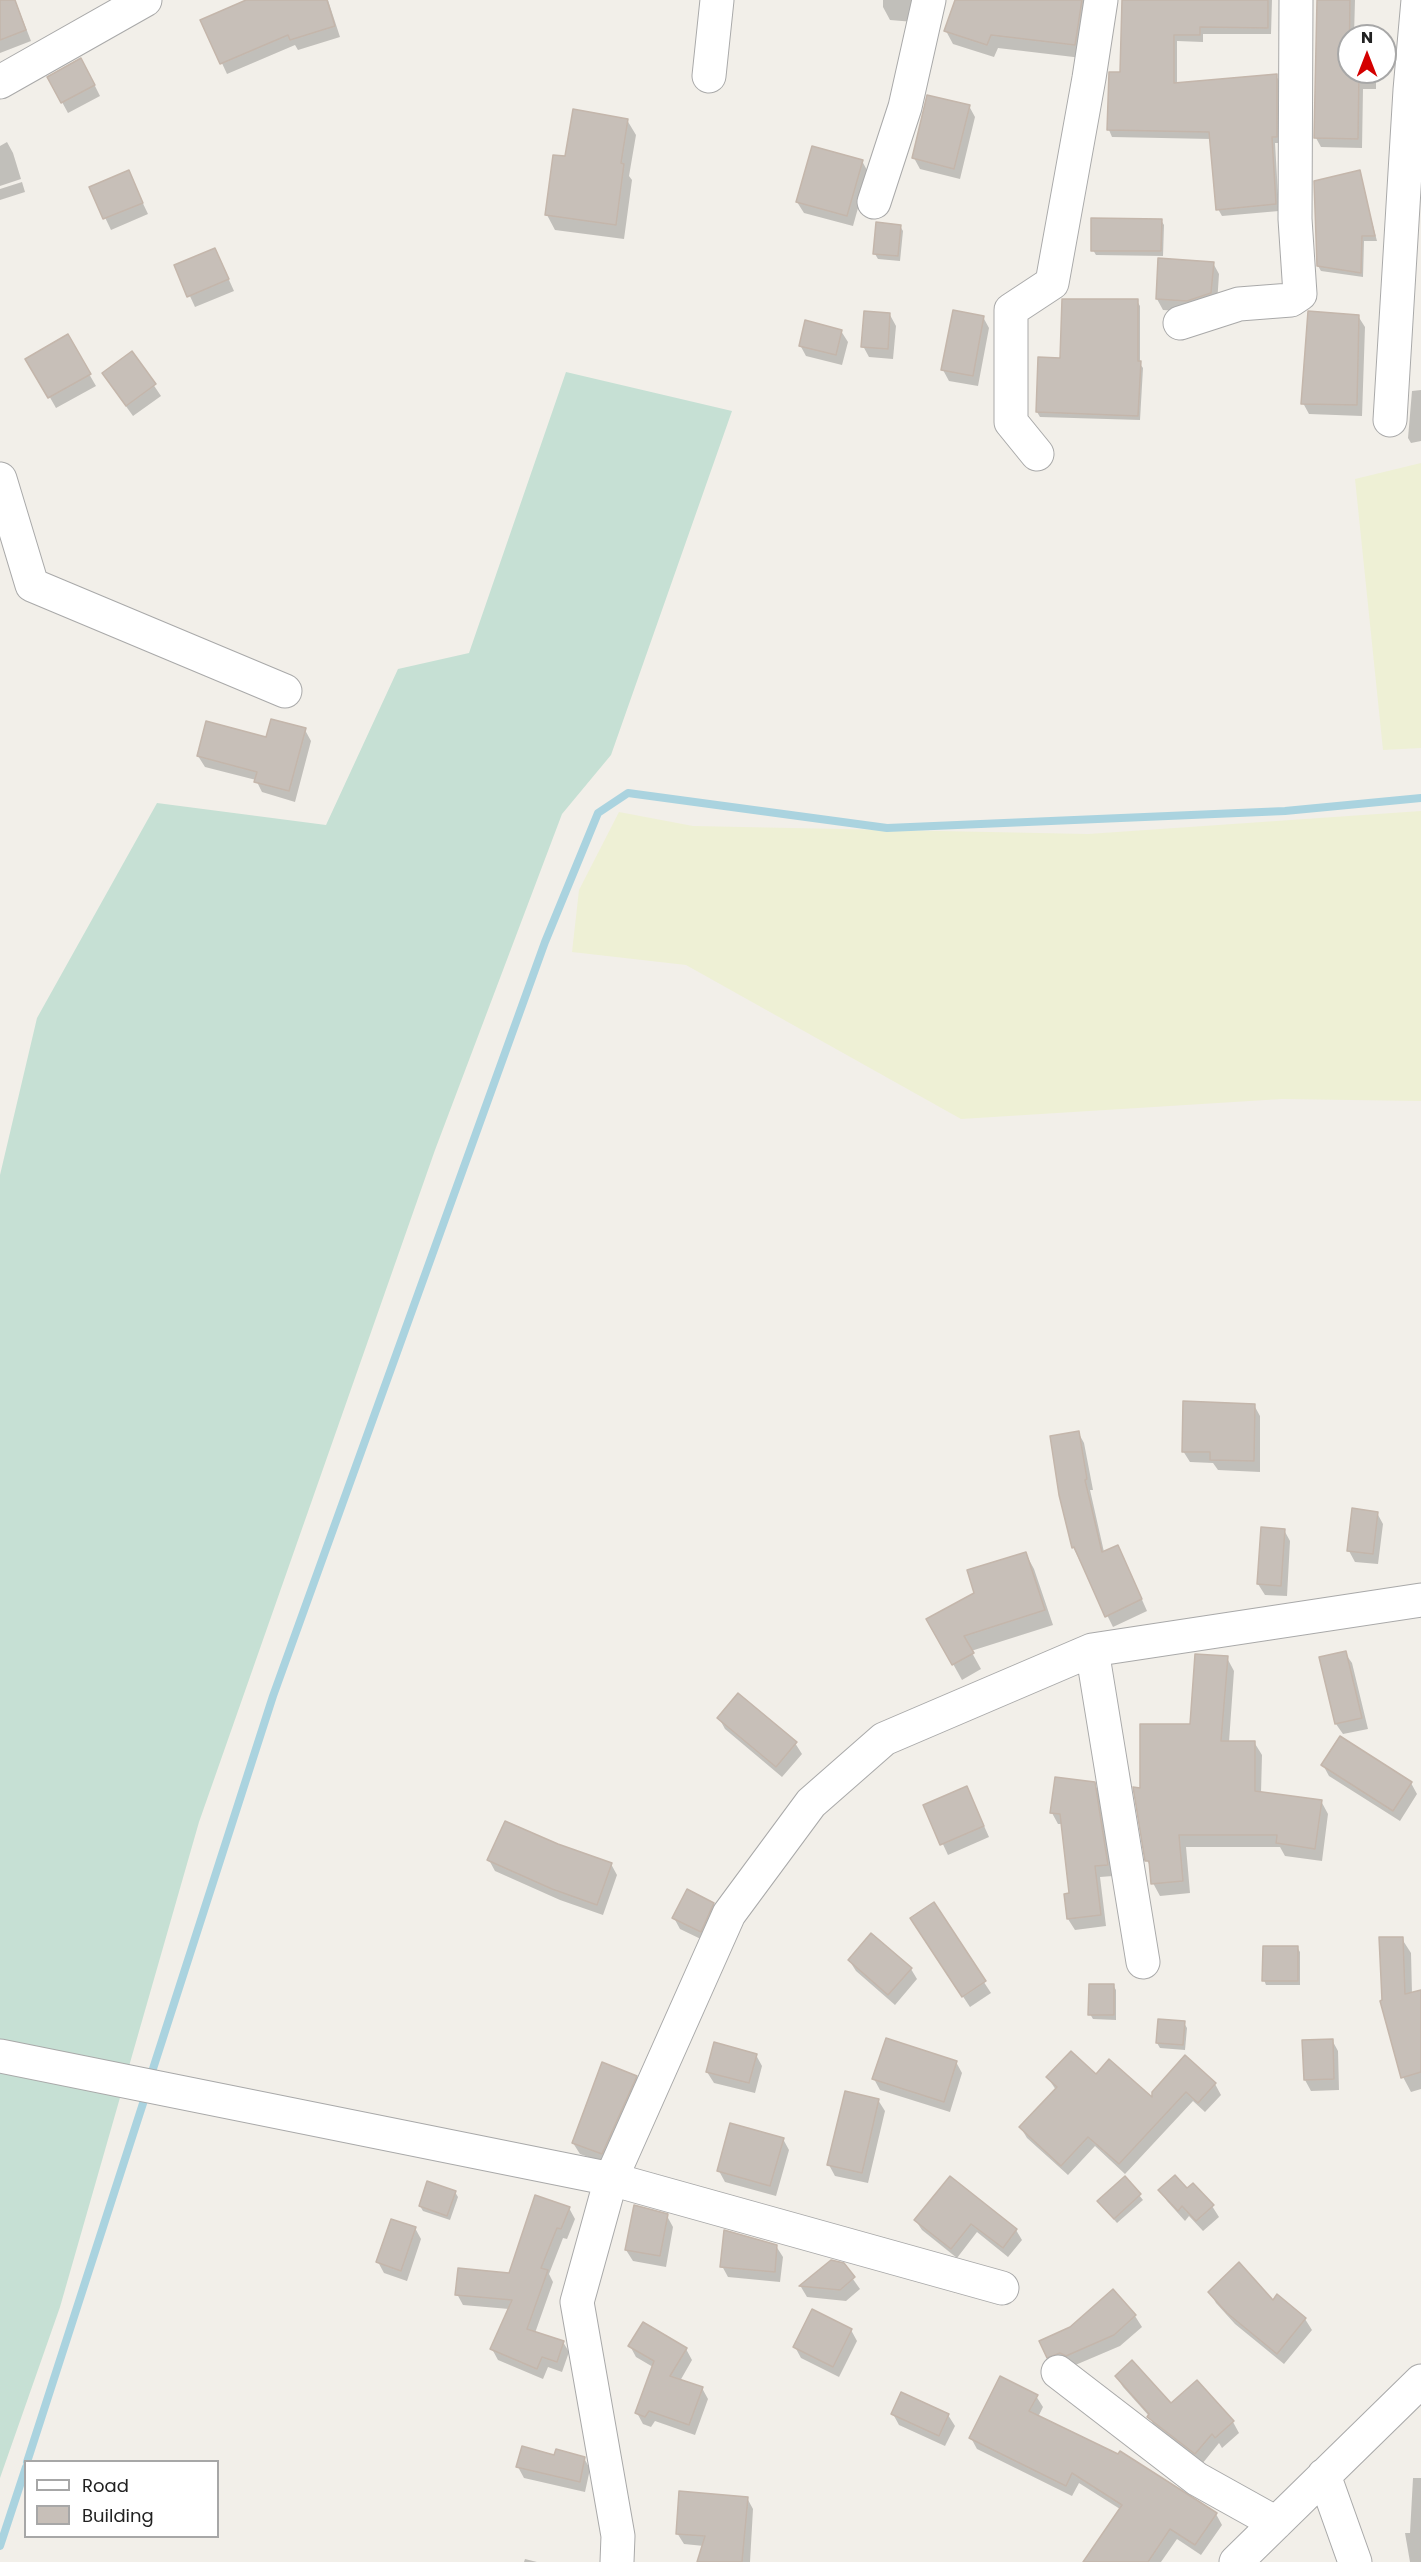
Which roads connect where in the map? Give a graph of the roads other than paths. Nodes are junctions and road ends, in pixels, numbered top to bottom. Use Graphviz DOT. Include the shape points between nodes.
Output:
graph roads {
  1 [pos="145,0"];
  2 [pos="717,0"];
  3 [pos="929,0"];
  4 [pos="1101,0"];
  5 [pos="1296,0"];
  6 [pos="1418,0"];
  7 [pos="709,76"];
  8 [pos="0,82"];
  9 [pos="874,202"];
  10 [pos="1180,323"];
  11 [pos="1389,420"];
  12 [pos="1037,454"];
  13 [pos="0,479"];
  14 [pos="285,691"];
  15 [pos="1421,1600"];
  16 [pos="1092,1650"];
  17 [pos="1143,1962"];
  18 [pos="0,2056"];
  19 [pos="611,2179"];
  20 [pos="1002,2288"];
  21 [pos="1058,2372"];
  22 [pos="1421,2381"];
  23 [pos="1324,2475"];
  24 [pos="1276,2523"];
  25 [pos="617,2562"];
  26 [pos="1236,2562"];
  27 [pos="1355,2562"];
  1 -- 8 [label="street"];
  2 -- 7 [label="street"];
  3 -- 9 [label="street" via="905,107"];
  4 -- 12 [label="street" via="1052,283 1011,310 1011,422"];
  5 -- 10 [label="street" via="1295,219 1300,294 1291,300 1239,304"];
  6 -- 11 [label="street"];
  13 -- 14 [label="street" via="32,585"];
  15 -- 16 [label="street"];
  16 -- 17 [label="street"];
  16 -- 19 [label="street" via="884,1739 811,1803 729,1914"];
  18 -- 19 [label="street"];
  19 -- 20 [label="street"];
  19 -- 25 [label="street" via="577,2302 618,2536"];
  21 -- 24 [label="street" via="1197,2479"];
  22 -- 23 [label="street"];
  23 -- 24 [label="street"];
  23 -- 27 [label="street"];
  24 -- 26 [label="street"];
}
